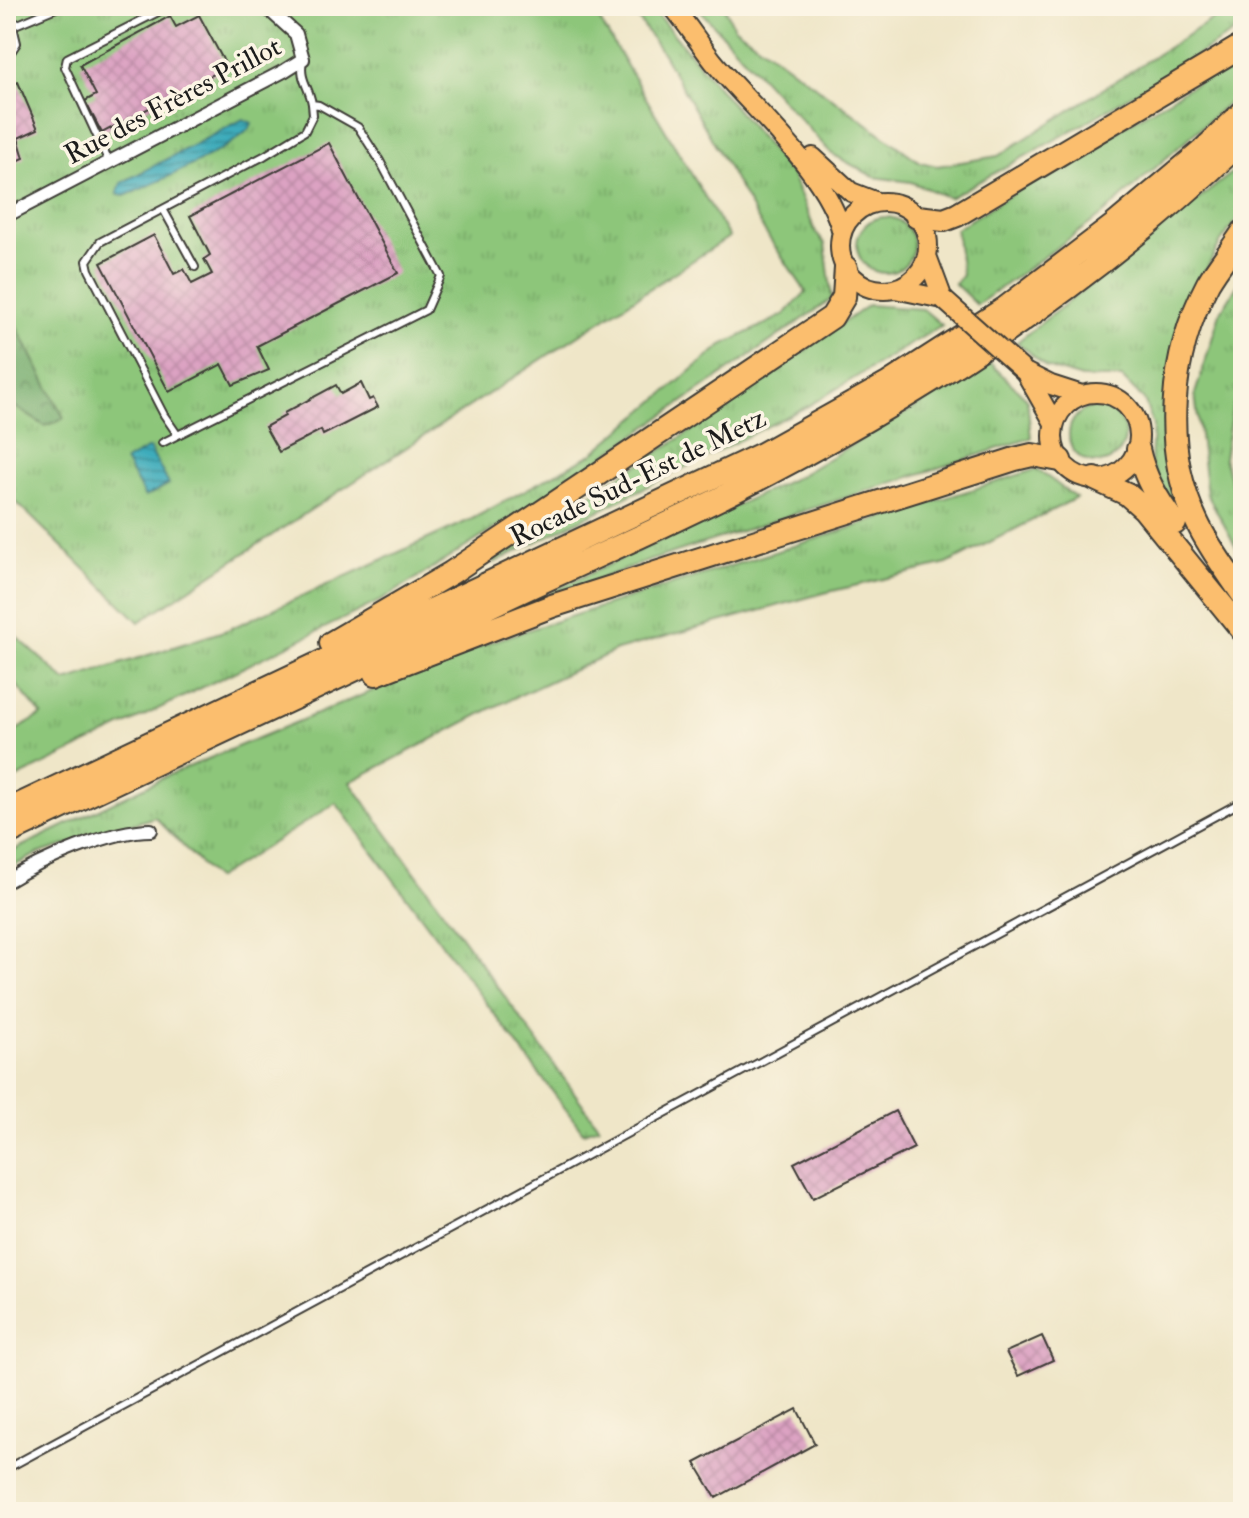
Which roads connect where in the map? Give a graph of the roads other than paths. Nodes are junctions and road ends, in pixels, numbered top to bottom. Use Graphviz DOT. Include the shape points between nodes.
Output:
graph roads {
  1 [pos="8,6"];
  2 [pos="61,6"];
  3 [pos="170,6"];
  4 [pos="265,6"];
  5 [pos="672,6"];
  6 [pos="13,26"];
  7 [pos="693,30"];
  8 [pos="1243,45"];
  9 [pos="6,54"];
  10 [pos="303,59"];
  11 [pos="312,104"];
  12 [pos="1243,112"];
  13 [pos="1243,140"];
  14 [pos="109,162"];
  15 [pos="877,202"];
  16 [pos="163,209"];
  17 [pos="6,216"];
  18 [pos="917,217"];
  19 [pos="1243,232"];
  20 [pos="842,233"];
  21 [pos="927,256"];
  22 [pos="195,267"];
  23 [pos="846,268"];
  24 [pos="895,289"];
  25 [pos="943,299"];
  26 [pos="1025,372"];
  27 [pos="1082,395"];
  28 [pos="1054,423"];
  29 [pos="177,434"];
  30 [pos="162,443"];
  31 [pos="1138,449"];
  32 [pos="1060,460"];
  33 [pos="1095,479"];
  34 [pos="1243,595"];
  35 [pos="1243,603"];
  36 [pos="1243,631"];
  37 [pos="194,722"];
  38 [pos="196,744"];
  39 [pos="1243,801"];
  40 [pos="6,811"];
  41 [pos="151,830"];
  42 [pos="6,834"];
  43 [pos="6,882"];
  44 [pos="6,1469"];
  1 -- 6 [label="lane"];
  2 -- 6 [label="lane"];
  3 -- 14 [label="lane" via="67,58 65,67"];
  4 -- 10 [label="street, Rue des Frères Prillot" via="296,34"];
  5 -- 7 [label="main road"];
  6 -- 9 [label="lane" via="17,43"];
  7 -- 15 [label="main road" via="840,185"];
  7 -- 20 [label="main road" via="817,179 834,206"];
  8 -- 18 [label="highway" via="957,215 944,220"];
  10 -- 11 [label="lane" via="300,75"];
  10 -- 14 [label="street, Rue des Frères Prillot"];
  11 -- 16 [label="lane" via="305,131"];
  11 -- 29 [label="lane" via="358,127 441,276 426,310"];
  12 -- 37 [label="highway, Rocade Sud-Est de Metz" via="1114,225 1004,309 889,383 762,454"];
  13 -- 38 [label="highway, Rocade Sud-Est de Metz" via="1121,246 902,400 768,475"];
  14 -- 17 [label="street, Rue des Frères Prillot"];
  15 -- 18 [label="main road" via="899,204"];
  15 -- 20 [label="main road" via="855,213"];
  16 -- 22 [label="lane"];
  16 -- 29 [label="lane" via="100,242 87,261"];
  18 -- 21 [label="main road" via="925,229"];
  19 -- 34 [label="highway" via="1209,283 1192,321 1178,371 1175,412 1178,462 1196,519"];
  20 -- 23 [label="main road"];
  21 -- 24 [label="main road" via="921,271"];
  21 -- 25 [label="main road"];
  23 -- 24 [label="main road" via="867,286"];
  23 -- 37 [label="highway" via="839,307 797,342 451,573"];
  24 -- 25 [label="main road"];
  25 -- 26 [label="main road, bridge"];
  26 -- 27 [label="main road"];
  26 -- 28 [label="main road"];
  27 -- 28 [label="main road" via="1065,406"];
  27 -- 31 [label="main road" via="1103,393 1123,401 1136,418"];
  28 -- 32 [label="main road"];
  29 -- 30 [label="lane"];
  31 -- 33 [label="main road" via="1122,471"];
  31 -- 35 [label="highway" via="1157,501"];
  32 -- 33 [label="main road" via="1075,474"];
  32 -- 38 [label="highway" via="1032,455 1015,459 552,606"];
  33 -- 36 [label="highway" via="1144,509"];
  37 -- 40 [label="highway, Rocade Sud-Est de Metz"];
  38 -- 42 [label="highway, Rocade Sud-Est de Metz"];
  39 -- 44 [label="lane"];
  41 -- 43 [label="street" via="131,830 31,867"];
}
